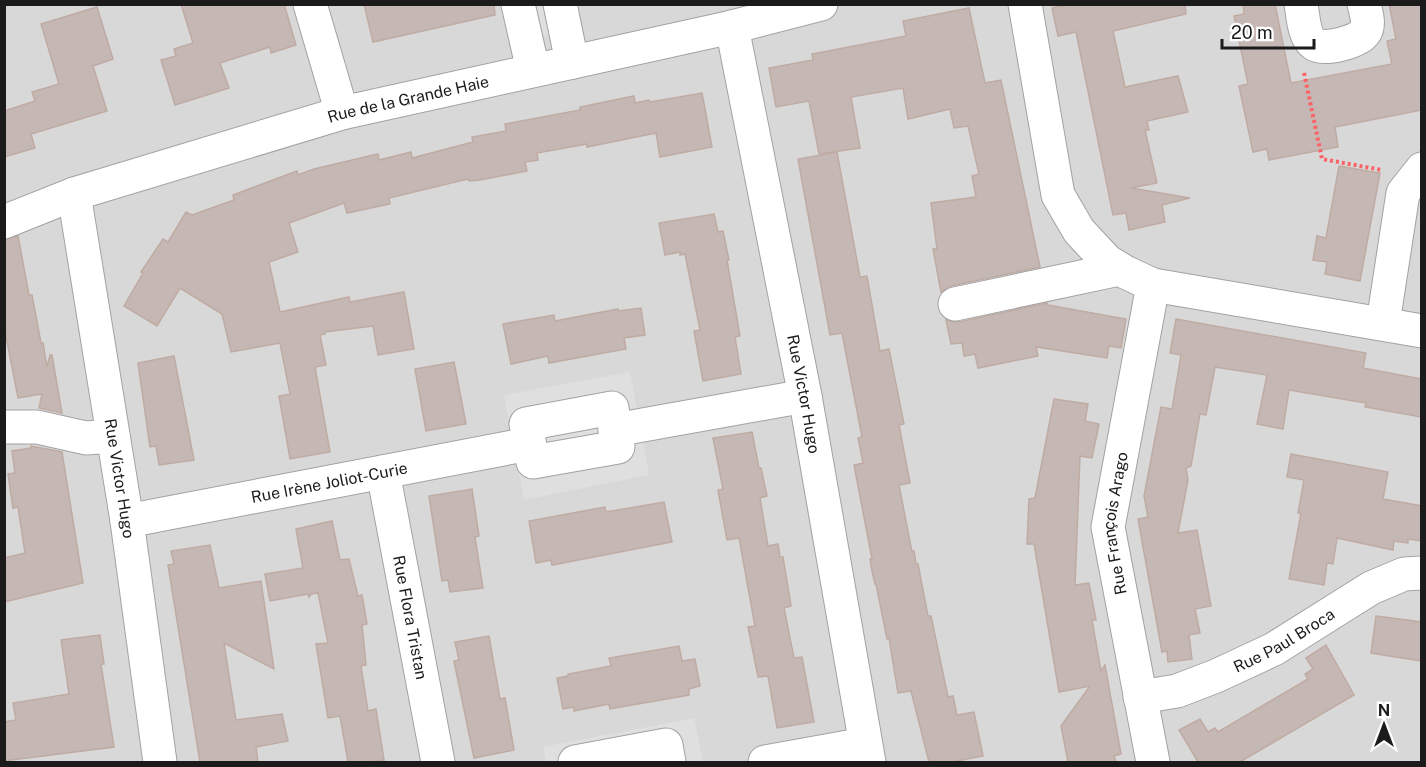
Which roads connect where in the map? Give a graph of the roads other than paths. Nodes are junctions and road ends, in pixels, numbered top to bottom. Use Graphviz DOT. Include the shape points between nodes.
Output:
graph roads {
  1 [pos="518,4"];
  2 [pos="560,4"];
  3 [pos="821,4"];
  4 [pos="1025,4"];
  5 [pos="1301,4"];
  6 [pos="1364,4"];
  7 [pos="303,11"];
  8 [pos="732,27"];
  9 [pos="572,62"];
  10 [pos="533,70"];
  11 [pos="334,115"];
  12 [pos="1419,172"];
  13 [pos="74,194"];
  14 [pos="4,222"];
  15 [pos="1119,269"];
  16 [pos="1153,285"];
  17 [pos="955,304"];
  18 [pos="1383,323"];
  19 [pos="1422,331"];
  20 [pos="805,396"];
  21 [pos="4,427"];
  22 [pos="113,436"];
  23 [pos="383,472"];
  24 [pos="127,522"];
  25 [pos="1422,573"];
  26 [pos="1140,697"];
  27 [pos="867,753"];
  28 [pos="160,762"];
  29 [pos="438,762"];
  30 [pos="575,762"];
  31 [pos="669,762"];
  32 [pos="765,762"];
  33 [pos="1153,762"];
  1 -- 10 [label="street"];
  2 -- 9 [label="street"];
  3 -- 8 [label="street, Rue de la Grande Haie"];
  4 -- 15 [label="street" via="1058,195 1079,231"];
  5 -- 6 [label="street" via="1308,36 1322,48 1356,40 1365,33 1368,24"];
  7 -- 11 [label="street"];
  8 -- 9 [label="street, Rue de la Grande Haie"];
  8 -- 20 [label="street, Rue Victor Hugo"];
  9 -- 10 [label="street, Rue de la Grande Haie"];
  10 -- 11 [label="street, Rue de la Grande Haie"];
  11 -- 13 [label="street, Rue de la Grande Haie"];
  12 -- 18 [label="street" via="1403,193"];
  13 -- 14 [label="street, Rue de la Grande Haie"];
  13 -- 22 [label="street, Rue Victor Hugo"];
  15 -- 16 [label="street"];
  15 -- 17 [label="street"];
  16 -- 18 [label="street"];
  16 -- 26 [label="street, Rue François Arago" via="1108,527"];
  18 -- 19 [label="street"];
  20 -- 23 [label="street, Rue Irène Joliot-Curie" via="615,430 612,408 526,424 529,444"];
  20 -- 27 [label="street, Rue Victor Hugo"];
  21 -- 22 [label="street" via="37,427 86,438"];
  22 -- 24 [label="street, Rue Victor Hugo"];
  23 -- 24 [label="street, Rue Irène Joliot-Curie"];
  23 -- 29 [label="street, Rue Flora Tristan"];
  24 -- 28 [label="street, Rue Victor Hugo"];
  25 -- 26 [label="street, Rue Paul Broca" via="1404,574 1371,588 1274,649 1216,676 1177,691"];
  26 -- 33 [label="street, Rue François Arago"];
  27 -- 32 [label="street"];
  30 -- 31 [label="street" via="666,745"];
}
